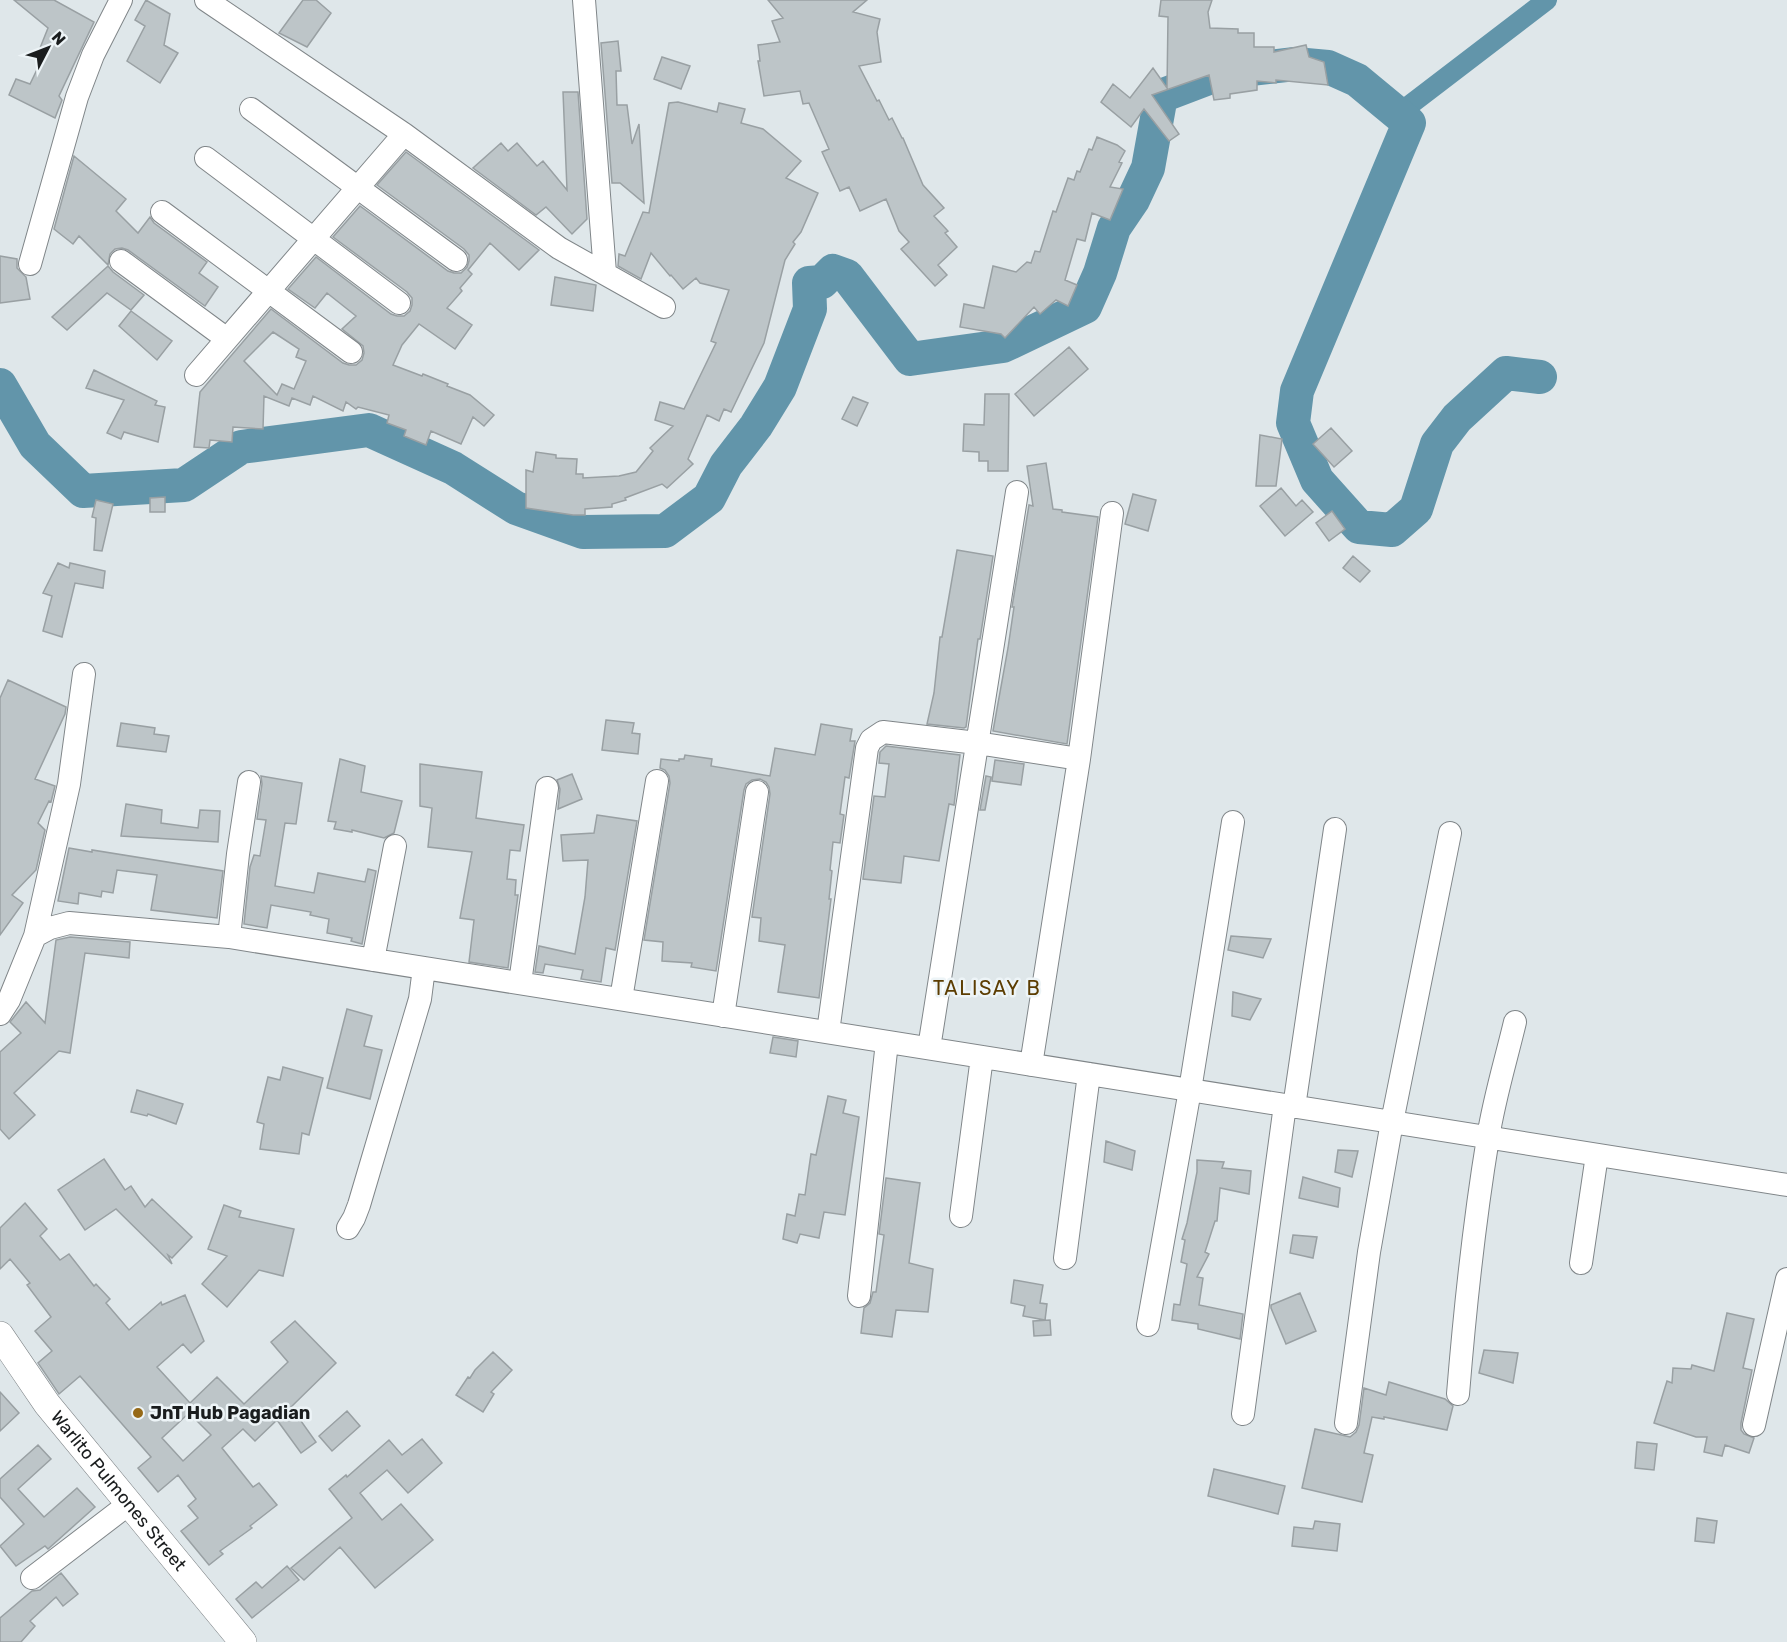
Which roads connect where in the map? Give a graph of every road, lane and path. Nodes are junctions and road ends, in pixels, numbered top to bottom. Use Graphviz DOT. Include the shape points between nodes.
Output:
graph roads {
  1 [pos="120,0"];
  2 [pos="206,0"];
  3 [pos="584,0"];
  4 [pos="251,110"];
  5 [pos="404,134"];
  6 [pos="206,158"];
  7 [pos="358,187"];
  8 [pos="162,212"];
  9 [pos="314,238"];
  10 [pos="456,260"];
  11 [pos="122,261"];
  12 [pos="30,264"];
  13 [pos="605,273"];
  14 [pos="269,290"];
  15 [pos="399,303"];
  16 [pos="664,307"];
  17 [pos="227,339"];
  18 [pos="351,352"];
  19 [pos="196,375"];
  20 [pos="1017,492"];
  21 [pos="1112,513"];
  22 [pos="84,674"];
  23 [pos="977,743"];
  24 [pos="1078,759"];
  25 [pos="657,781"];
  26 [pos="249,782"];
  27 [pos="547,788"];
  28 [pos="757,792"];
  29 [pos="1233,822"];
  30 [pos="1335,829"];
  31 [pos="1450,832"];
  32 [pos="395,846"];
  33 [pos="35,936"];
  34 [pos="229,937"];
  35 [pos="373,960"];
  36 [pos="424,968"];
  37 [pos="520,983"];
  38 [pos="621,999"];
  39 [pos="0,1014"];
  40 [pos="723,1016"];
  41 [pos="1515,1022"];
  42 [pos="828,1032"];
  43 [pos="887,1042"];
  44 [pos="929,1048"];
  45 [pos="982,1057"];
  46 [pos="1031,1065"];
  47 [pos="1089,1074"];
  48 [pos="1191,1090"];
  49 [pos="1289,1106"];
  50 [pos="1392,1122"];
  51 [pos="1488,1137"];
  52 [pos="1597,1155"];
  53 [pos="1787,1185"];
  54 [pos="961,1216"];
  55 [pos="348,1228"];
  56 [pos="1065,1257"];
  57 [pos="1581,1263"];
  58 [pos="1787,1279"];
  59 [pos="858,1296"];
  60 [pos="1148,1325"];
  61 [pos="0,1335"];
  62 [pos="1458,1394"];
  63 [pos="1243,1414"];
  64 [pos="1346,1423"];
  65 [pos="1754,1425"];
  66 [pos="130,1503"];
  67 [pos="32,1578"];
  68 [pos="243,1642"];
  1 -- 12 [label="street" via="77,97"];
  2 -- 5 [label="street"];
  3 -- 13 [label="street"];
  4 -- 7 [label="street"];
  5 -- 7 [label="street"];
  5 -- 13 [label="street" via="559,248"];
  6 -- 9 [label="street"];
  7 -- 9 [label="street"];
  7 -- 10 [label="street"];
  8 -- 14 [label="street"];
  9 -- 14 [label="street"];
  9 -- 15 [label="street"];
  11 -- 17 [label="street"];
  13 -- 16 [label="street"];
  14 -- 17 [label="street"];
  14 -- 18 [label="street"];
  17 -- 19 [label="street"];
  20 -- 23 [label="street"];
  21 -- 24 [label="street"];
  22 -- 33 [label="street" via="69,784"];
  23 -- 24 [label="street"];
  23 -- 42 [label="street" via="883,732 871,740"];
  23 -- 44 [label="street"];
  24 -- 46 [label="street"];
  25 -- 38 [label="street"];
  26 -- 34 [label="street"];
  27 -- 37 [label="street"];
  28 -- 40 [label="street"];
  29 -- 48 [label="street"];
  30 -- 49 [label="street"];
  31 -- 50 [label="street"];
  32 -- 35 [label="street"];
  33 -- 34 [label="street" via="69,922"];
  33 -- 39 [label="street"];
  34 -- 35 [label="street"];
  35 -- 36 [label="street"];
  36 -- 37 [label="street"];
  36 -- 55 [label="street" via="420,999 359,1205"];
  37 -- 38 [label="street"];
  38 -- 40 [label="street"];
  40 -- 42 [label="street"];
  41 -- 51 [label="street"];
  42 -- 43 [label="street"];
  43 -- 44 [label="street"];
  43 -- 59 [label="street"];
  44 -- 45 [label="street"];
  45 -- 46 [label="street"];
  45 -- 54 [label="street"];
  46 -- 47 [label="street"];
  47 -- 48 [label="street"];
  47 -- 56 [label="street"];
  48 -- 49 [label="street"];
  48 -- 60 [label="street"];
  49 -- 50 [label="street"];
  49 -- 63 [label="street"];
  50 -- 51 [label="street"];
  50 -- 64 [label="street" via="1369,1252"];
  51 -- 52 [label="street"];
  51 -- 62 [label="street" via="1469,1270"];
  52 -- 53 [label="street"];
  52 -- 57 [label="street"];
  58 -- 65 [label="street"];
  61 -- 66 [label="street, Warlito Pulmones Street" via="46,1404"];
  66 -- 67 [label="street"];
  66 -- 68 [label="street, Warlito Pulmones Street"];
}
